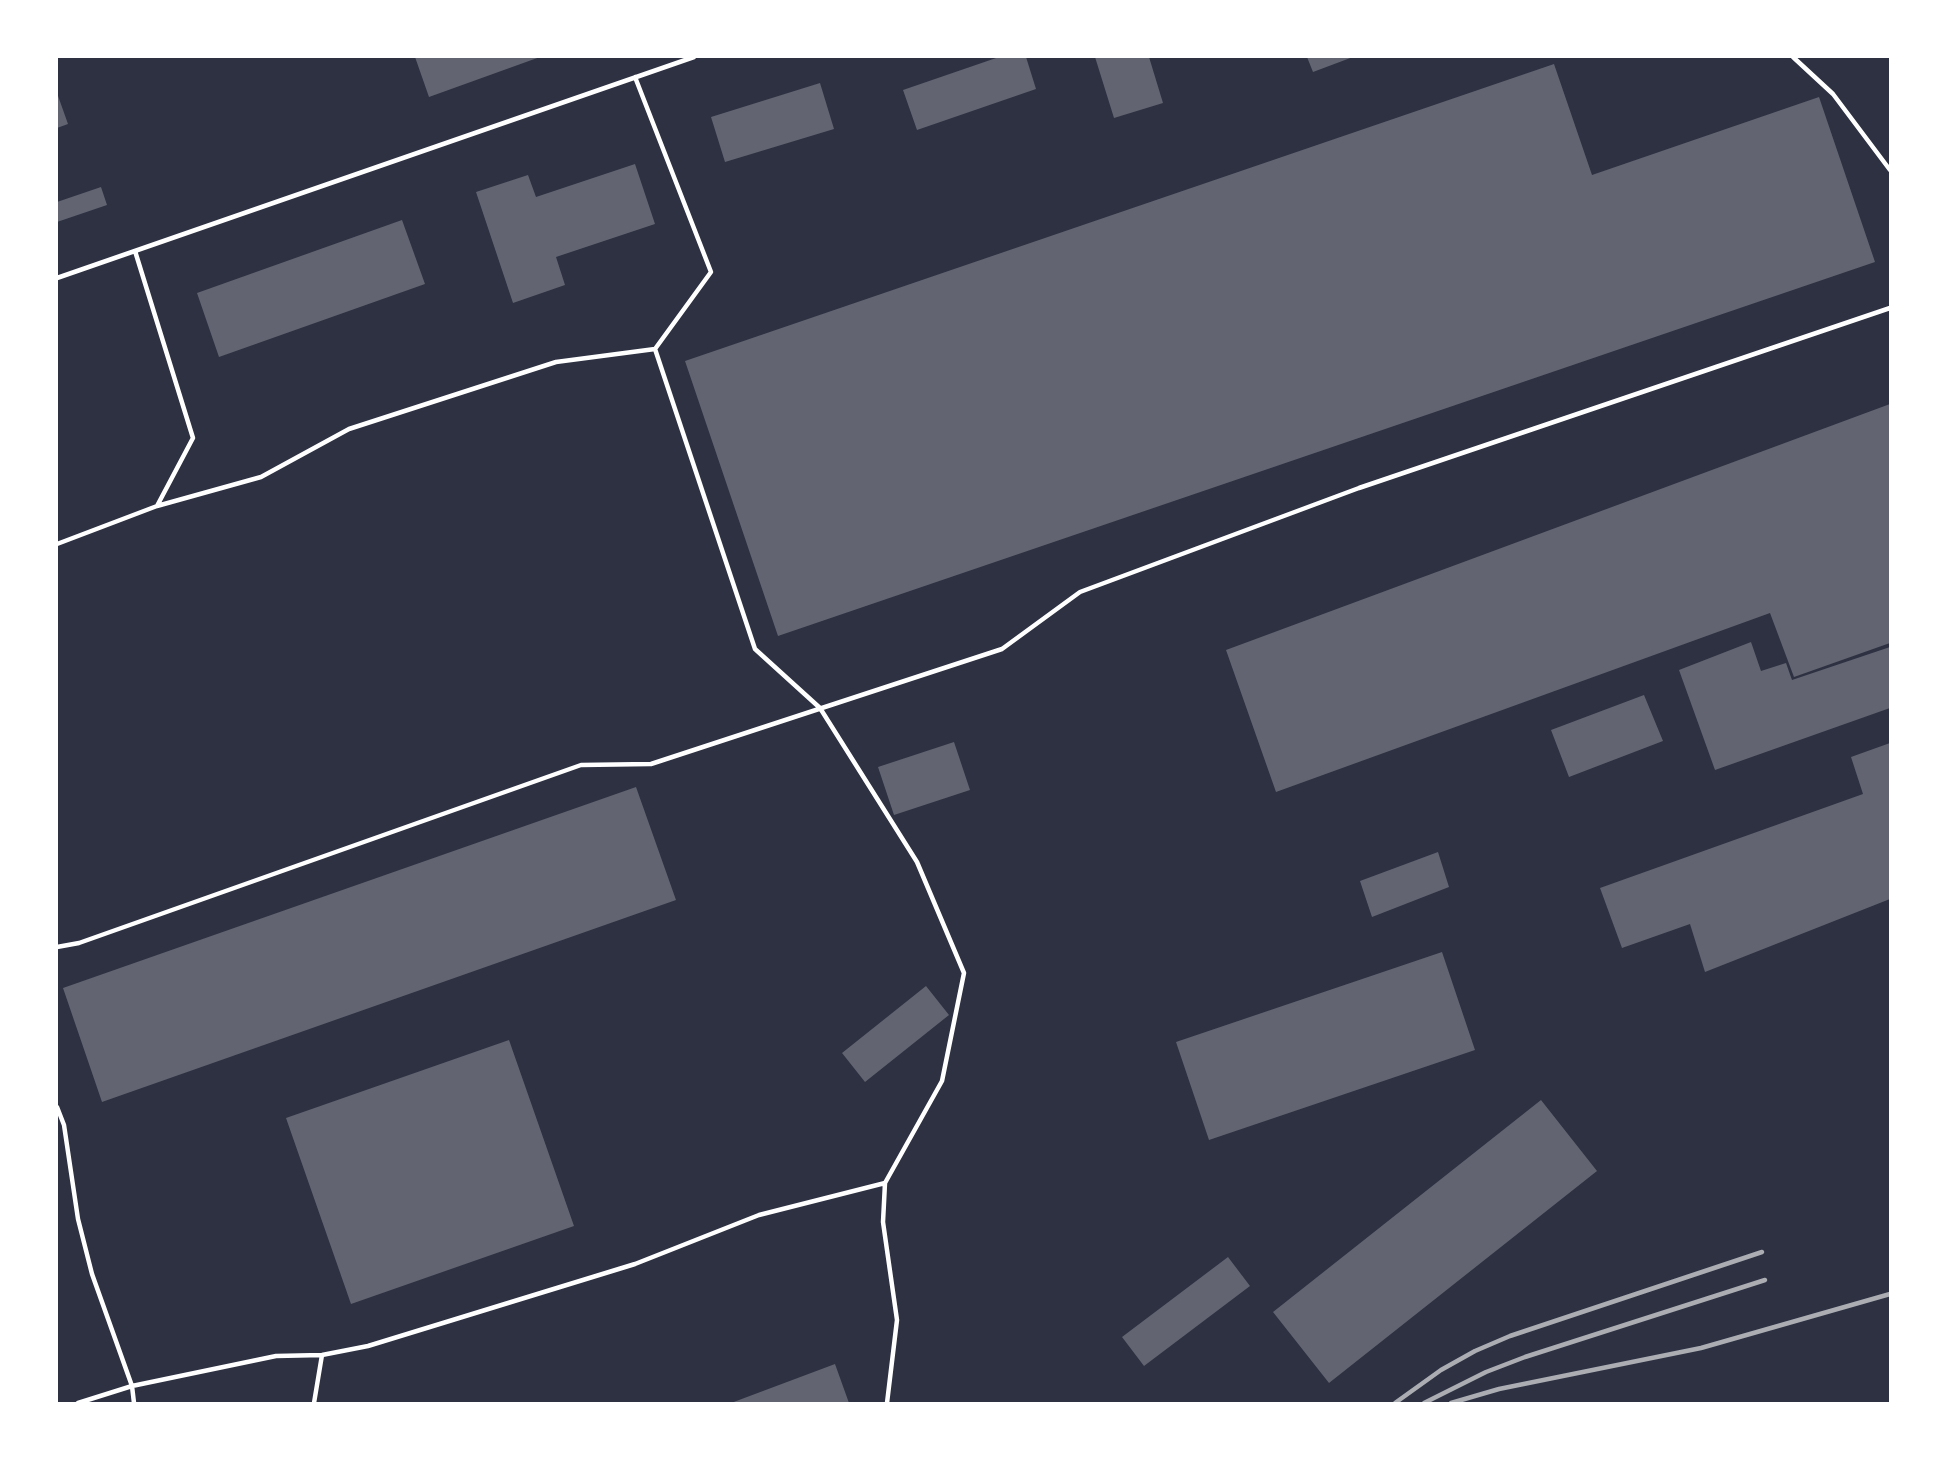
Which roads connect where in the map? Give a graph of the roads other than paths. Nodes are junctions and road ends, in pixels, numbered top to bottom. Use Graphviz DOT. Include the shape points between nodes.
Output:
graph roads {
  1 [pos="694,57"];
  2 [pos="1793,57"];
  3 [pos="635,77"];
  4 [pos="1890,170"];
  5 [pos="135,250"];
  6 [pos="57,278"];
  7 [pos="1890,308"];
  8 [pos="655,349"];
  9 [pos="157,506"];
  10 [pos="57,544"];
  11 [pos="820,708"];
  12 [pos="57,947"];
  13 [pos="57,1107"];
  14 [pos="885,1183"];
  15 [pos="322,1355"];
  16 [pos="132,1386"];
  17 [pos="78,1403"];
  18 [pos="134,1403"];
  19 [pos="314,1403"];
  20 [pos="887,1403"];
  1 -- 3 [label="lane"];
  2 -- 4 [label="lane" via="1833,93"];
  3 -- 5 [label="lane"];
  3 -- 8 [label="lane" via="711,272"];
  5 -- 6 [label="lane"];
  5 -- 9 [label="lane" via="193,438"];
  7 -- 11 [label="lane" via="1359,488 1080,592 1002,649"];
  8 -- 9 [label="lane" via="556,362 349,429 261,477"];
  8 -- 11 [label="lane" via="755,649"];
  9 -- 10 [label="lane"];
  11 -- 12 [label="lane" via="651,764 581,765 79,943"];
  11 -- 14 [label="lane" via="917,862 964,973 942,1081"];
  13 -- 16 [label="lane" via="64,1125 78,1219 92,1274"];
  14 -- 15 [label="lane" via="759,1215 635,1264 368,1346"];
  14 -- 20 [label="lane" via="883,1222 897,1320"];
  15 -- 16 [label="lane" via="276,1356"];
  15 -- 19 [label="lane"];
  16 -- 17 [label="lane"];
  16 -- 18 [label="lane"];
}
